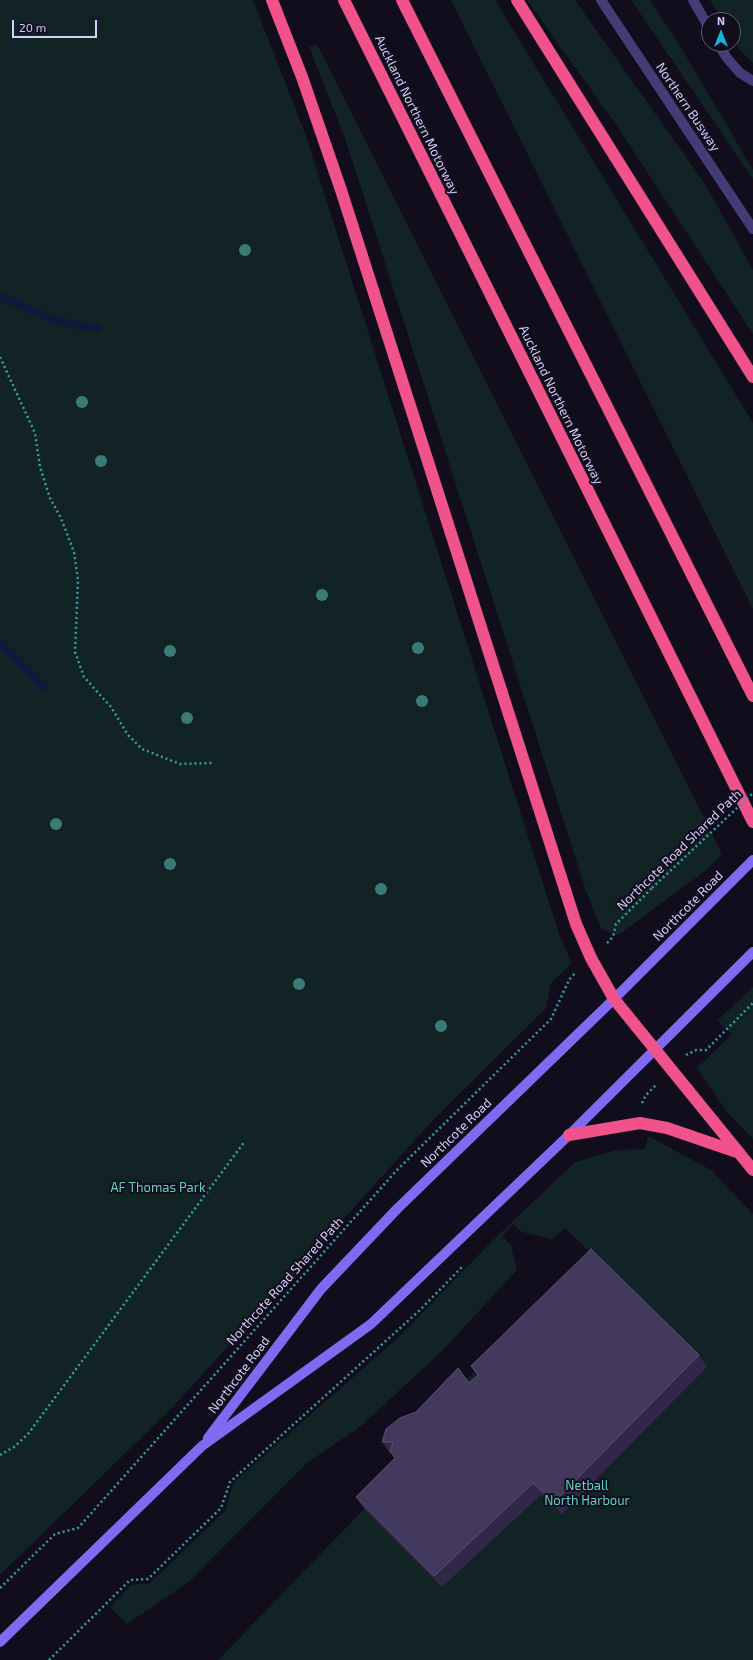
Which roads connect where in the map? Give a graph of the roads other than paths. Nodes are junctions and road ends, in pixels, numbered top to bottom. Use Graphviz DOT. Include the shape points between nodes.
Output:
graph roads {
  1 [pos="272,0"];
  2 [pos="344,0"];
  3 [pos="402,0"];
  4 [pos="517,0"];
  5 [pos="601,0"];
  6 [pos="693,0"];
  7 [pos="701,14"];
  8 [pos="723,52"];
  9 [pos="753,81"];
  10 [pos="753,229"];
  11 [pos="753,377"];
  12 [pos="753,696"];
  13 [pos="753,822"];
  14 [pos="753,860"];
  15 [pos="750,954"];
  16 [pos="614,999"];
  17 [pos="654,1048"];
  18 [pos="569,1135"];
  19 [pos="738,1152"];
  20 [pos="753,1170"];
  21 [pos="202,1446"];
  22 [pos="0,1642"];
  1 -- 16 [label="highway" via="341,190 576,924 590,958"];
  2 -- 13 [label="highway, Auckland Northern Motorway"];
  3 -- 12 [label="highway"];
  4 -- 11 [label="highway"];
  5 -- 10 [label="street, Northern Busway"];
  6 -- 7 [label="street"];
  8 -- 9 [label="street" via="740,72"];
  14 -- 16 [label="main road, Northcote Road"];
  15 -- 17 [label="main road, Northcote Road" via="718,989"];
  16 -- 17 [label="highway"];
  16 -- 21 [label="main road, Northcote Road" via="398,1208 321,1289"];
  17 -- 18 [label="main road, Northcote Road"];
  17 -- 19 [label="highway"];
  18 -- 19 [label="highway" via="640,1123 667,1128"];
  18 -- 21 [label="main road, Northcote Road" via="371,1324"];
  19 -- 20 [label="highway"];
  21 -- 22 [label="main road, Northcote Road"];
}
